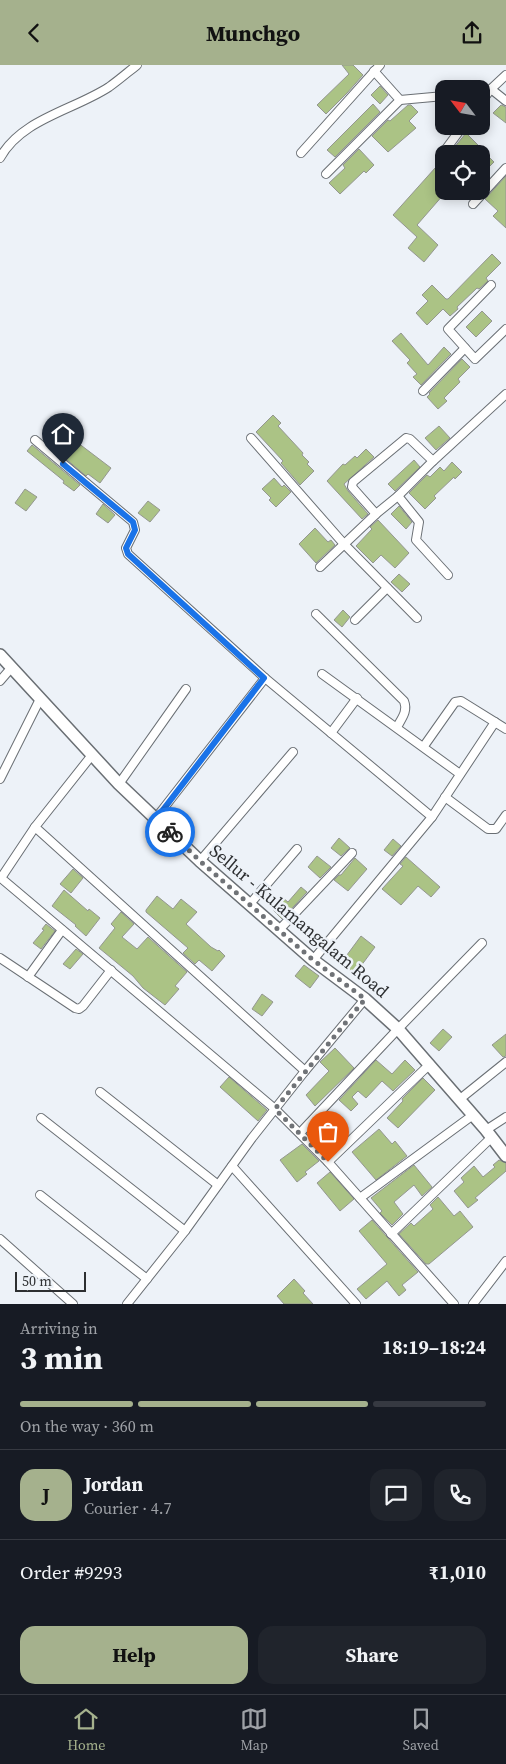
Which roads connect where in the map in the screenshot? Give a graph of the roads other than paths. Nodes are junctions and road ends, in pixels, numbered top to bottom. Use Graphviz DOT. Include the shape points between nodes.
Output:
graph roads {
  1 [pos="137,65"];
  2 [pos="377,68"];
  3 [pos="506,75"];
  4 [pos="491,89"];
  5 [pos="435,97"];
  6 [pos="400,100"];
  7 [pos="506,101"];
  8 [pos="301,153"];
  9 [pos="0,158"];
  10 [pos="506,168"];
  11 [pos="326,174"];
  12 [pos="473,204"];
  13 [pos="492,285"];
  14 [pos="506,329"];
  15 [pos="465,348"];
  16 [pos="423,391"];
  17 [pos="506,395"];
  18 [pos="251,438"];
  19 [pos="35,440"];
  20 [pos="433,461"];
  21 [pos="398,496"];
  22 [pos="376,514"];
  23 [pos="344,544"];
  24 [pos="320,567"];
  25 [pos="448,575"];
  26 [pos="387,587"];
  27 [pos="316,614"];
  28 [pos="417,618"];
  29 [pos="355,620"];
  30 [pos="0,655"];
  31 [pos="12,667"];
  32 [pos="322,673"];
  33 [pos="264,678"];
  34 [pos="0,681"];
  35 [pos="186,689"];
  36 [pos="357,698"];
  37 [pos="40,699"];
  38 [pos="495,722"];
  39 [pos="396,727"];
  40 [pos="506,729"];
  41 [pos="331,733"];
  42 [pos="424,746"];
  43 [pos="293,751"];
  44 [pos="92,755"];
  45 [pos="3,766"];
  46 [pos="460,774"];
  47 [pos="0,779"];
  48 [pos="119,784"];
  49 [pos="445,797"];
  50 [pos="506,815"];
  51 [pos="432,817"];
  52 [pos="156,819"];
  53 [pos="35,827"];
  54 [pos="297,849"];
  55 [pos="352,853"];
  56 [pos="200,861"];
  57 [pos="250,905"];
  58 [pos="62,930"];
  59 [pos="279,930"];
  60 [pos="482,943"];
  61 [pos="0,958"];
  62 [pos="313,960"];
  63 [pos="111,970"];
  64 [pos="28,977"];
  65 [pos="365,999"];
  66 [pos="398,1029"];
  67 [pos="506,1062"];
  68 [pos="430,1064"];
  69 [pos="305,1071"];
  70 [pos="100,1092"];
  71 [pos="460,1099"];
  72 [pos="275,1109"];
  73 [pos="473,1115"];
  74 [pos="506,1117"];
  75 [pos="41,1118"];
  76 [pos="300,1133"];
  77 [pos="489,1134"];
  78 [pos="506,1156"];
  79 [pos="328,1162"];
  80 [pos="232,1166"];
  81 [pos="218,1185"];
  82 [pos="40,1195"];
  83 [pos="360,1198"];
  84 [pos="185,1231"];
  85 [pos="391,1234"];
  86 [pos="0,1239"];
  87 [pos="506,1261"];
  88 [pos="147,1279"];
  89 [pos="74,1304"];
  90 [pos="127,1304"];
  91 [pos="356,1304"];
  92 [pos="454,1304"];
  93 [pos="473,1304"];
  1 -- 9 [label="street" via="109,87 24,129"];
  2 -- 6 [label="street"];
  2 -- 8 [label="street"];
  3 -- 4 [label="street"];
  4 -- 7 [label="street"];
  5 -- 6 [label="street"];
  6 -- 11 [label="street"];
  10 -- 12 [label="street"];
  13 -- 15 [label="street" via="448,329"];
  14 -- 15 [label="street" via="475,359"];
  15 -- 16 [label="street"];
  17 -- 20 [label="street"];
  18 -- 23 [label="street"];
  19 -- 33 [label="street" via="133,522 135,530 126,548 128,554"];
  20 -- 21 [label="street"];
  20 -- 22 [label="street" via="406,438 353,482 352,487"];
  21 -- 22 [label="street"];
  21 -- 25 [label="street" via="419,522 416,540"];
  22 -- 23 [label="street"];
  23 -- 24 [label="street"];
  23 -- 26 [label="street"];
  26 -- 28 [label="street"];
  26 -- 29 [label="street"];
  27 -- 39 [label="street" via="404,701 405,713"];
  30 -- 31 [label="main road, Sellur - Kulamangalam Road"];
  31 -- 34 [label="street"];
  31 -- 37 [label="main road, Sellur - Kulamangalam Road"];
  32 -- 36 [label="street"];
  33 -- 41 [label="street"];
  33 -- 52 [label="street"];
  35 -- 48 [label="street"];
  36 -- 39 [label="street"];
  36 -- 41 [label="street"];
  37 -- 44 [label="main road, Sellur - Kulamangalam Road"];
  37 -- 45 [label="street"];
  38 -- 40 [label="street"];
  38 -- 42 [label="street" via="461,701 456,702"];
  38 -- 46 [label="street"];
  39 -- 42 [label="street"];
  41 -- 51 [label="street"];
  42 -- 46 [label="street"];
  43 -- 56 [label="street"];
  44 -- 48 [label="main road, Sellur - Kulamangalam Road"];
  44 -- 53 [label="street"];
  45 -- 47 [label="street"];
  46 -- 49 [label="street"];
  48 -- 52 [label="main road, Sellur - Kulamangalam Road"];
  49 -- 50 [label="street" via="488,829 496,829"];
  49 -- 51 [label="street"];
  51 -- 62 [label="street"];
  52 -- 56 [label="main road, Sellur - Kulamangalam Road"];
  53 -- 58 [label="street" via="1,878"];
  53 -- 69 [label="street"];
  54 -- 57 [label="street"];
  55 -- 59 [label="street"];
  56 -- 57 [label="main road, Sellur - Kulamangalam Road"];
  57 -- 59 [label="main road, Sellur - Kulamangalam Road"];
  58 -- 63 [label="street"];
  58 -- 64 [label="street"];
  59 -- 62 [label="main road, Sellur - Kulamangalam Road"];
  60 -- 66 [label="street"];
  61 -- 64 [label="street"];
  62 -- 65 [label="main road, Sellur - Kulamangalam Road"];
  63 -- 64 [label="street" via="79,1009"];
  63 -- 72 [label="street"];
  65 -- 66 [label="main road, Sellur - Kulamangalam Road"];
  65 -- 69 [label="street"];
  66 -- 68 [label="main road, Sellur - Kulamangalam Road"];
  66 -- 76 [label="street"];
  67 -- 71 [label="street"];
  68 -- 71 [label="main road, Sellur - Kulamangalam Road"];
  68 -- 79 [label="street"];
  69 -- 72 [label="street"];
  70 -- 81 [label="street"];
  71 -- 73 [label="main road, Sellur - Kulamangalam Road"];
  72 -- 76 [label="street"];
  72 -- 80 [label="street"];
  73 -- 77 [label="main road, Sellur - Kulamangalam Road"];
  73 -- 83 [label="street"];
  74 -- 77 [label="street"];
  75 -- 84 [label="street"];
  76 -- 79 [label="street"];
  77 -- 78 [label="main road, Sellur - Kulamangalam Road"];
  77 -- 85 [label="street"];
  79 -- 83 [label="street"];
  80 -- 81 [label="street"];
  80 -- 91 [label="street"];
  81 -- 84 [label="street"];
  82 -- 88 [label="street"];
  83 -- 85 [label="street"];
  84 -- 88 [label="street"];
  85 -- 92 [label="street"];
  86 -- 89 [label="street"];
  87 -- 93 [label="street"];
  88 -- 90 [label="street"];
}
